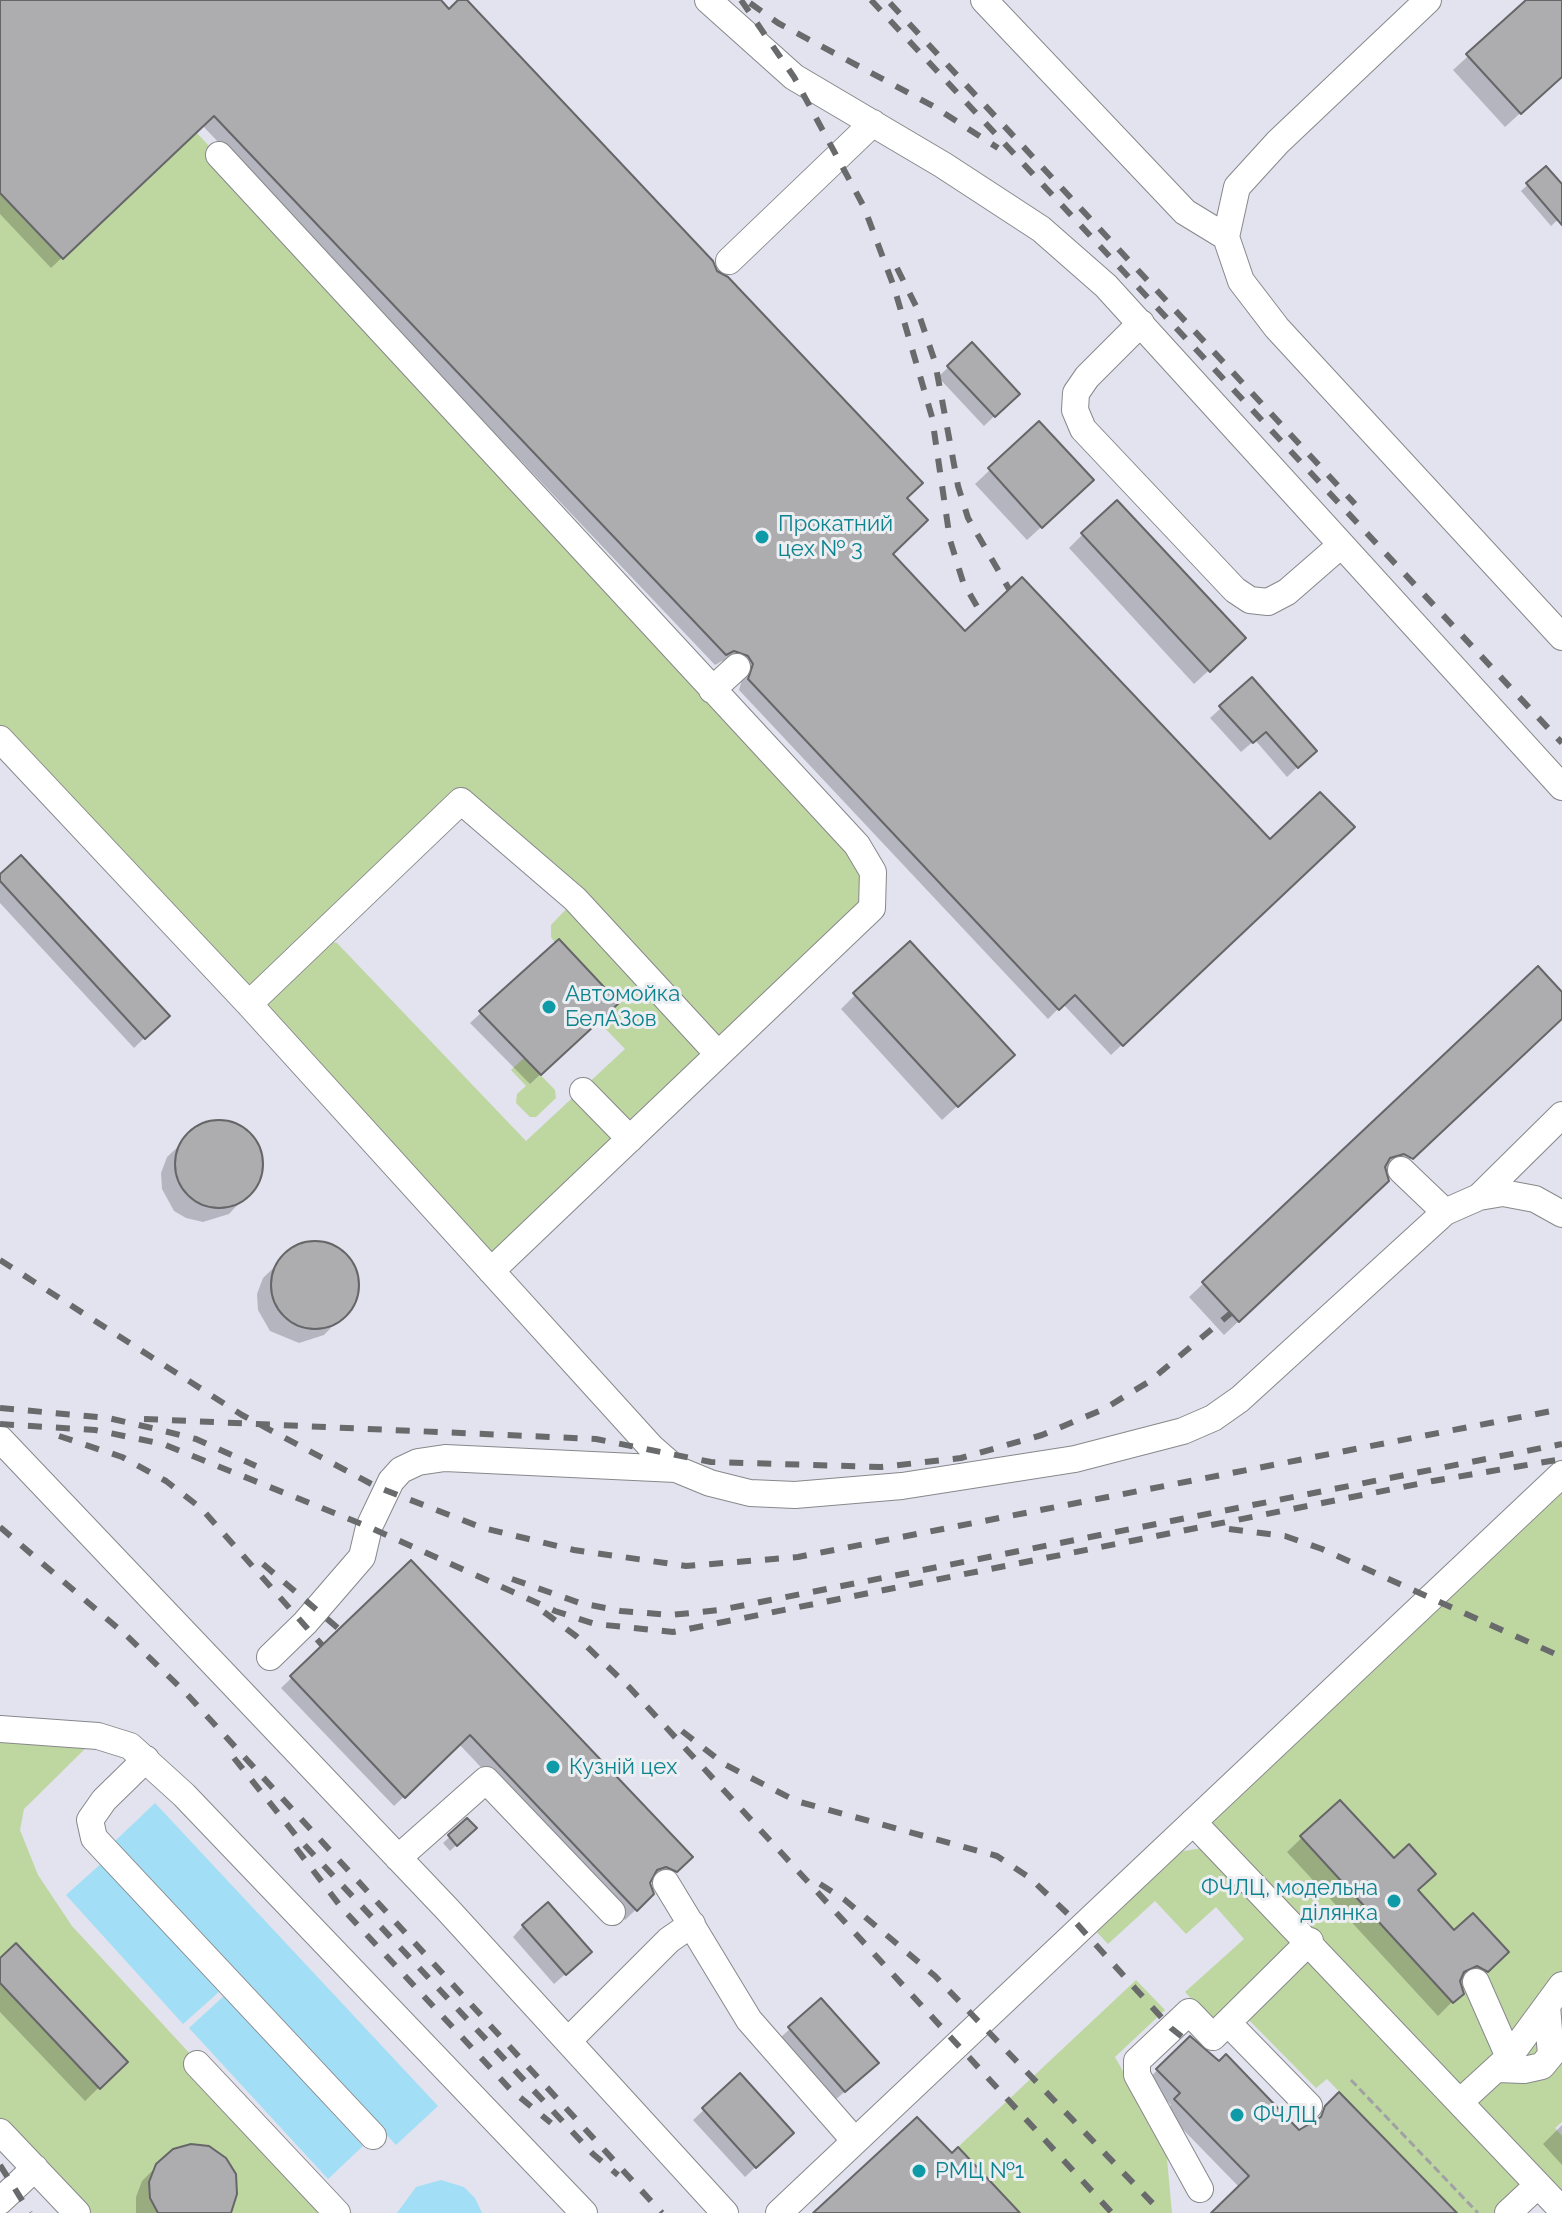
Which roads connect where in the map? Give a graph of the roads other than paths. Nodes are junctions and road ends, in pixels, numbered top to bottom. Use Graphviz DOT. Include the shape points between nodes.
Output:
graph roads {
  1 [pos="708,0"];
  2 [pos="984,0"];
  3 [pos="1428,0"];
  4 [pos="873,123"];
  5 [pos="219,155"];
  6 [pos="1226,237"];
  7 [pos="729,261"];
  8 [pos="1141,323"];
  9 [pos="1341,545"];
  10 [pos="1562,637"];
  11 [pos="737,667"];
  12 [pos="712,690"];
  13 [pos="0,739"];
  14 [pos="1562,787"];
  15 [pos="249,1004"];
  16 [pos="718,1054"];
  17 [pos="583,1091"];
  18 [pos="1562,1115"];
  19 [pos="630,1139"];
  20 [pos="1401,1170"];
  21 [pos="1479,1197"];
  22 [pos="1445,1212"];
  23 [pos="1562,1214"];
  24 [pos="491,1271"];
  25 [pos="0,1439"];
  26 [pos="676,1469"];
  27 [pos="1562,1474"];
  28 [pos="270,1657"];
  29 [pos="0,1729"];
  30 [pos="146,1759"];
  31 [pos="1193,1822"];
  32 [pos="398,1858"];
  33 [pos="666,1883"];
  34 [pos="612,1912"];
  35 [pos="692,1924"];
  36 [pos="1310,1941"];
  37 [pos="1476,1982"];
  38 [pos="1554,1995"];
  39 [pos="1228,2023"];
  40 [pos="568,2041"];
  41 [pos="1503,2063"];
  42 [pos="197,2064"];
  43 [pos="1461,2101"];
  44 [pos="1309,2106"];
  45 [pos="0,2132"];
  46 [pos="373,2136"];
  47 [pos="855,2141"];
  48 [pos="35,2168"];
  49 [pos="1538,2185"];
  50 [pos="1200,2189"];
  51 [pos="0,2201"];
  52 [pos="1562,2210"];
  53 [pos="77,2213"];
  54 [pos="337,2213"];
  55 [pos="584,2213"];
  56 [pos="725,2213"];
  57 [pos="779,2213"];
  58 [pos="1508,2213"];
  1 -- 4 [label="street" via="794,77"];
  2 -- 6 [label="street" via="1185,212"];
  3 -- 6 [label="street" via="1237,187"];
  4 -- 7 [label="street"];
  4 -- 8 [label="street" via="1041,229"];
  5 -- 12 [label="street"];
  6 -- 10 [label="street" via="1241,281 1277,328"];
  8 -- 9 [label="street"];
  8 -- 9 [label="street" via="1076,393 1075,410 1083,429 1250,600 1268,602 1287,592"];
  9 -- 14 [label="street"];
  11 -- 12 [label="street"];
  12 -- 16 [label="street" via="857,845 873,872 872,908"];
  13 -- 15 [label="street"];
  15 -- 16 [label="street" via="461,801 575,899"];
  15 -- 24 [label="street"];
  16 -- 19 [label="street"];
  17 -- 19 [label="street"];
  18 -- 21 [label="street"];
  19 -- 24 [label="street"];
  20 -- 22 [label="street"];
  21 -- 22 [label="street"];
  21 -- 23 [label="street" via="1503,1193 1535,1199"];
  22 -- 26 [label="street" via="1240,1399 1197,1426 1075,1459 825,1493 750,1493"];
  24 -- 26 [label="street"];
  25 -- 32 [label="street"];
  26 -- 28 [label="street" via="445,1458 401,1470 369,1527 362,1557"];
  27 -- 31 [label="street"];
  29 -- 30 [label="street" via="98,1736 130,1746"];
  30 -- 46 [label="street" via="90,1820 94,1838"];
  30 -- 55 [label="street"];
  31 -- 36 [label="street"];
  31 -- 47 [label="street"];
  32 -- 34 [label="street" via="486,1780"];
  32 -- 40 [label="street"];
  33 -- 35 [label="street"];
  35 -- 40 [label="street" via="669,1940"];
  35 -- 47 [label="street" via="749,2020"];
  36 -- 39 [label="street"];
  36 -- 43 [label="street"];
  37 -- 41 [label="street"];
  38 -- 41 [label="street" via="1551,2055 1542,2066 1524,2070"];
  39 -- 44 [label="street"];
  39 -- 50 [label="street" via="1213,2037 1189,2012 1137,2061 1137,2075"];
  40 -- 56 [label="street"];
  41 -- 43 [label="street"];
  42 -- 54 [label="street"];
  43 -- 49 [label="street"];
  45 -- 48 [label="street"];
  47 -- 57 [label="street"];
  48 -- 51 [label="street"];
  48 -- 53 [label="street"];
  49 -- 52 [label="street"];
  49 -- 58 [label="street"];
}
